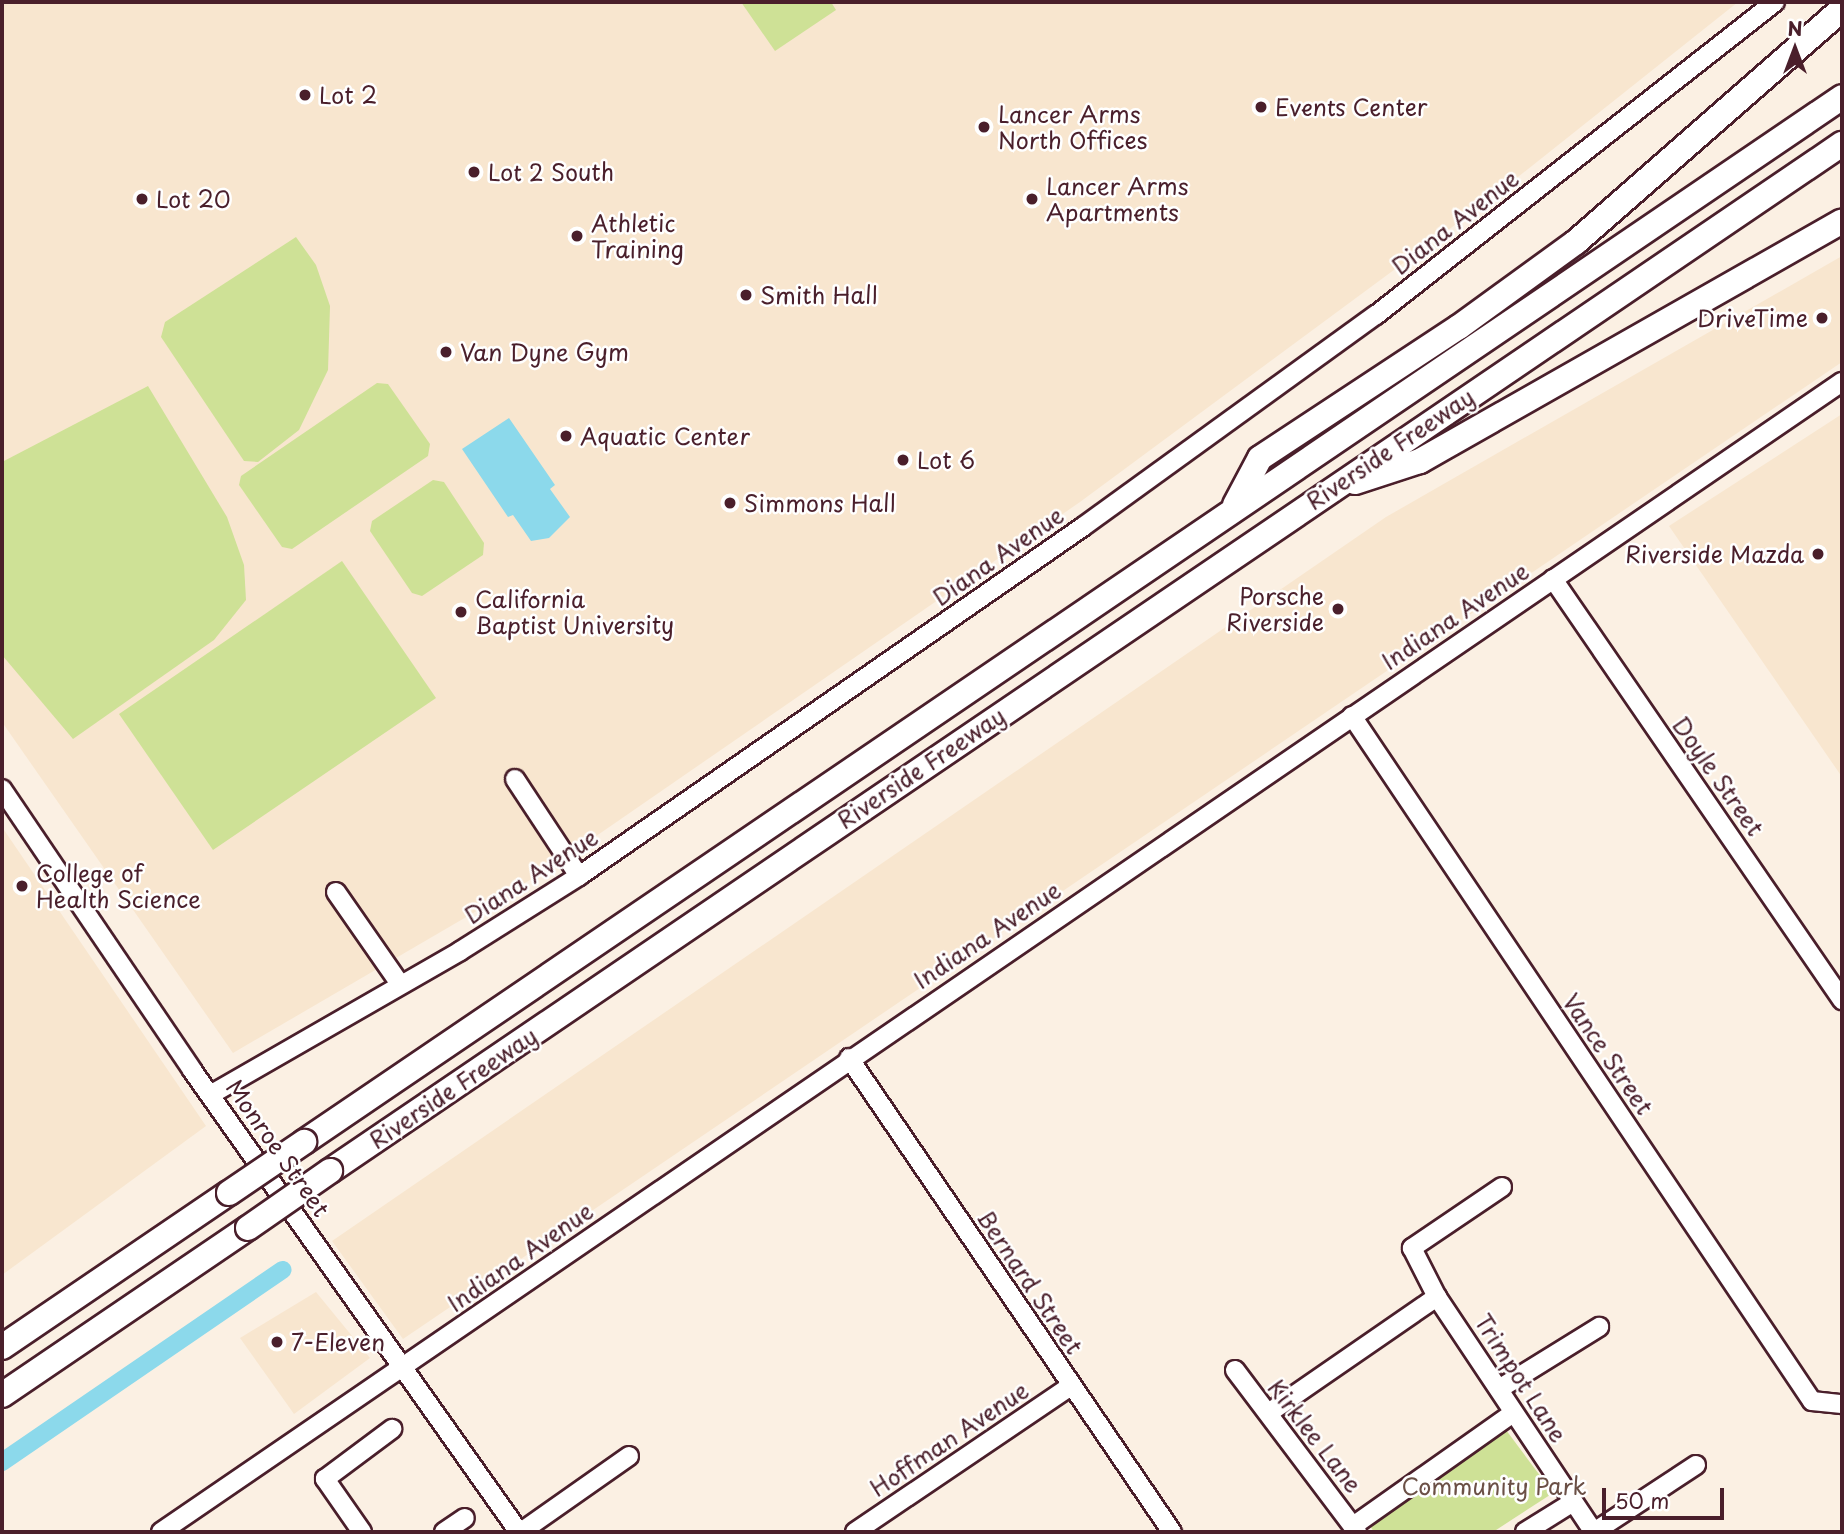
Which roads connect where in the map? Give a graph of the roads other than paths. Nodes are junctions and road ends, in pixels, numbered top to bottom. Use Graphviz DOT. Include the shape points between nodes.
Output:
graph roads {
  1 [pos="1775,2"];
  2 [pos="1842,9"];
  3 [pos="1842,97"];
  4 [pos="1842,144"];
  5 [pos="1842,222"];
  6 [pos="1842,382"];
  7 [pos="1327,491"];
  8 [pos="1232,510"];
  9 [pos="1553,579"];
  10 [pos="1352,716"];
  11 [pos="514,779"];
  12 [pos="2,789"];
  13 [pos="579,876"];
  14 [pos="336,892"];
  15 [pos="400,984"];
  16 [pos="1842,1000"];
  17 [pos="849,1058"];
  18 [pos="210,1095"];
  19 [pos="1502,1187"];
  20 [pos="1437,1297"];
  21 [pos="1599,1327"];
  22 [pos="2,1347"];
  23 [pos="402,1367"];
  24 [pos="1235,1370"];
  25 [pos="1071,1386"];
  26 [pos="1499,1389"];
  27 [pos="2,1395"];
  28 [pos="1838,1405"];
  29 [pos="1270,1412"];
  30 [pos="1513,1413"];
  31 [pos="392,1429"];
  32 [pos="629,1456"];
  33 [pos="1696,1465"];
  34 [pos="1573,1502"];
  35 [pos="465,1517"];
  36 [pos="1355,1529"];
  37 [pos="162,1532"];
  38 [pos="362,1532"];
  39 [pos="443,1532"];
  40 [pos="520,1532"];
  41 [pos="855,1532"];
  42 [pos="1172,1532"];
  43 [pos="1525,1532"];
  44 [pos="1594,1532"];
  1 -- 13 [label="street, Diana Avenue" via="1376,315 1084,526"];
  2 -- 8 [label="highway" via="1576,242 1459,327 1260,458"];
  3 -- 8 [label="highway, Riverside Freeway"];
  4 -- 7 [label="highway, Riverside Freeway"];
  5 -- 7 [label="highway" via="1420,461"];
  6 -- 9 [label="street, Indiana Avenue"];
  7 -- 27 [label="highway, Riverside Freeway, bridge"];
  8 -- 22 [label="highway, Riverside Freeway, bridge"];
  9 -- 10 [label="street, Indiana Avenue"];
  9 -- 16 [label="street, Doyle Street"];
  10 -- 17 [label="street, Indiana Avenue"];
  10 -- 28 [label="street, Vance Street" via="1812,1401"];
  11 -- 13 [label="street"];
  12 -- 18 [label="street, Monroe Street"];
  13 -- 15 [label="street, Diana Avenue"];
  14 -- 15 [label="street"];
  15 -- 18 [label="street, Diana Avenue"];
  17 -- 23 [label="street, Indiana Avenue"];
  17 -- 25 [label="street, Bernard Street"];
  18 -- 23 [label="street, Monroe Street"];
  19 -- 20 [label="street, Trimpot Lane" via="1412,1248"];
  20 -- 26 [label="street, Trimpot Lane"];
  20 -- 29 [label="street"];
  21 -- 26 [label="street"];
  23 -- 37 [label="street, Indiana Avenue"];
  23 -- 40 [label="street, Monroe Street"];
  24 -- 29 [label="street, Kirklee Lane" via="1256,1403"];
  25 -- 41 [label="street, Hoffman Avenue"];
  25 -- 42 [label="street, Bernard Street"];
  26 -- 30 [label="street, Trimpot Lane"];
  29 -- 36 [label="street, Kirklee Lane"];
  30 -- 34 [label="street, Trimpot Lane"];
  30 -- 36 [label="street"];
  31 -- 38 [label="street" via="325,1479"];
  32 -- 40 [label="street"];
  33 -- 44 [label="street"];
  34 -- 43 [label="street"];
  34 -- 44 [label="street, Trimpot Lane"];
  35 -- 39 [label="street"];
}
